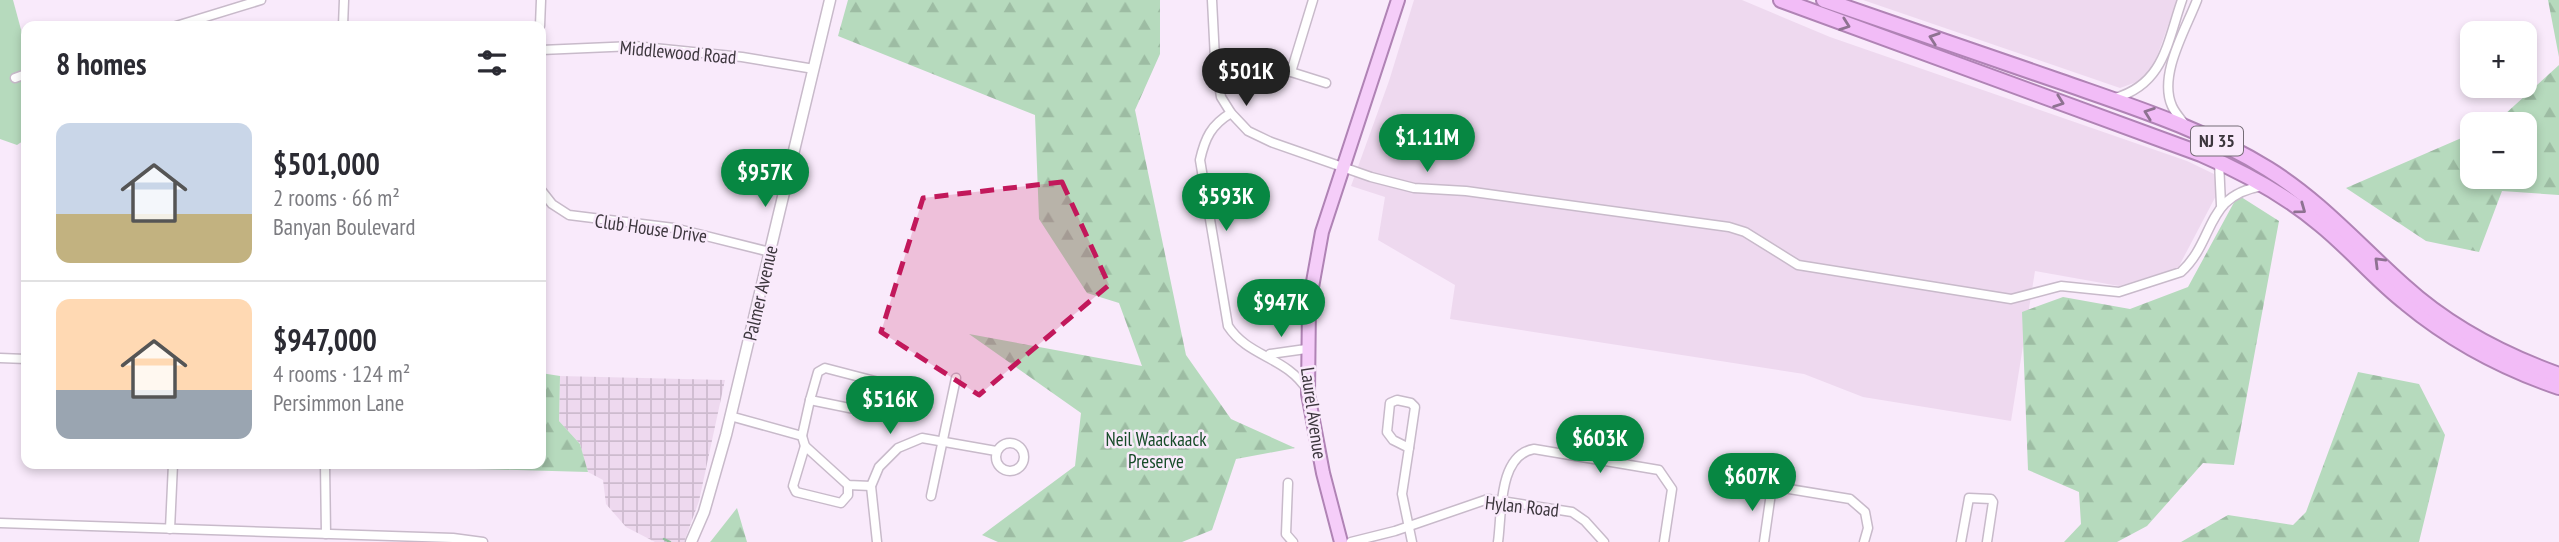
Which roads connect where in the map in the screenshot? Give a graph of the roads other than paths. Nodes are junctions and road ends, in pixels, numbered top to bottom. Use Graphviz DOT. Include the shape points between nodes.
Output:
graph roads {
  1 [pos="261,0"];
  2 [pos="344,0"];
  3 [pos="541,0"];
  4 [pos="830,0"];
  5 [pos="1212,0"];
  6 [pos="1313,0"];
  7 [pos="1398,0"];
  8 [pos="1781,0"];
  9 [pos="1824,0"];
  10 [pos="2182,0"];
  11 [pos="2196,0"];
  12 [pos="192,21"];
  13 [pos="343,21"];
  14 [pos="540,21"];
  15 [pos="546,50"];
  16 [pos="1215,59"];
  17 [pos="814,69"];
  18 [pos="1291,72"];
  19 [pos="21,76"];
  20 [pos="15,78"];
  21 [pos="1326,83"];
  22 [pos="2112,99"];
  23 [pos="1231,113"];
  24 [pos="2186,127"];
  25 [pos="2219,162"];
  26 [pos="1343,166"];
  27 [pos="2265,186"];
  28 [pos="546,196"];
  29 [pos="2221,205"];
  30 [pos="770,251"];
  31 [pos="1306,349"];
  32 [pos="1256,351"];
  33 [pos="0,358"];
  34 [pos="21,359"];
  35 [pos="2559,375"];
  36 [pos="956,379"];
  37 [pos="2559,387"];
  38 [pos="1308,392"];
  39 [pos="810,400"];
  40 [pos="730,416"];
  41 [pos="802,436"];
  42 [pos="943,440"];
  43 [pos="806,446"];
  44 [pos="1409,448"];
  45 [pos="996,451"];
  46 [pos="173,469"];
  47 [pos="325,469"];
  48 [pos="1728,478"];
  49 [pos="1288,483"];
  50 [pos="848,485"];
  51 [pos="871,486"];
  52 [pos="1772,486"];
  53 [pos="932,496"];
  54 [pos="1504,500"];
  55 [pos="0,523"];
  56 [pos="1409,526"];
  57 [pos="170,529"];
  58 [pos="326,534"];
  59 [pos="483,542"];
  60 [pos="691,542"];
  61 [pos="877,542"];
  62 [pos="1293,542"];
  63 [pos="1341,542"];
  64 [pos="1350,542"];
  65 [pos="1412,542"];
  66 [pos="1498,542"];
  67 [pos="1604,542"];
  68 [pos="1664,542"];
  69 [pos="1763,542"];
  70 [pos="1864,542"];
  71 [pos="1961,542"];
  72 [pos="1987,542"];
  1 -- 12 [label="street"];
  2 -- 13 [label="street"];
  3 -- 14 [label="street"];
  4 -- 17 [label="street, Palmer Avenue"];
  5 -- 16 [label="street"];
  6 -- 18 [label="street"];
  7 -- 26 [label="main road, Laurel Avenue"];
  8 -- 25 [label="highway, NJ 35, one-way"];
  22 -- 9 [label="highway, NJ 35, one-way"];
  10 -- 22 [label="street" via="2157,70 2135,92"];
  11 -- 24 [label="street" via="2168,90 2172,107"];
  15 -- 17 [label="street, Middlewood Road" via="634,46"];
  16 -- 18 [label="street"];
  16 -- 23 [label="street" via="1221,97"];
  17 -- 30 [label="street, Palmer Avenue"];
  18 -- 21 [label="street"];
  19 -- 20 [label="street"];
  24 -- 22 [label="highway, NJ 35, one-way"];
  23 -- 26 [label="street" via="1248,131 1271,142"];
  23 -- 32 [label="street" via="1214,123 1200,160 1228,326 1238,341"];
  35 -- 24 [label="highway, NJ 35, one-way" via="2499,350 2444,318 2298,189"];
  25 -- 27 [label="highway, NJ 35"];
  25 -- 29 [label="street"];
  26 -- 29 [label="street" via="1414,188 1729,227 1798,265 2011,299 2069,285 2119,292 2178,274 2187,267"];
  26 -- 31 [label="main road, Laurel Avenue" via="1315,263"];
  27 -- 29 [label="street" via="2245,189"];
  27 -- 37 [label="highway, NJ 35, one-way" via="2321,224 2394,293 2447,333 2504,366"];
  28 -- 30 [label="street, Club House Drive" via="569,215 674,228"];
  30 -- 40 [label="street, Palmer Avenue"];
  31 -- 32 [label="street" via="1276,356"];
  31 -- 38 [label="main road, Laurel Avenue"];
  32 -- 38 [label="street" via="1289,367"];
  33 -- 34 [label="street"];
  36 -- 42 [label="street"];
  38 -- 63 [label="main road, Laurel Avenue" via="1322,473"];
  39 -- 39 [label="street" via="820,369 875,381 869,412"];
  39 -- 41 [label="street"];
  40 -- 41 [label="street"];
  40 -- 60 [label="street, Palmer Avenue" via="704,512"];
  41 -- 43 [label="street"];
  42 -- 45 [label="street"];
  42 -- 51 [label="street" via="922,438 903,444 879,467"];
  42 -- 53 [label="street"];
  43 -- 50 [label="street"];
  43 -- 50 [label="street" via="793,486 796,492 841,503 848,495"];
  44 -- 44 [label="street" via="1387,432 1394,401 1411,402 1415,407"];
  44 -- 56 [label="street" via="1402,488"];
  45 -- 45 [label="street" via="1005,443 1023,447 1021,469 1000,467"];
  46 -- 57 [label="street"];
  47 -- 58 [label="street"];
  48 -- 52 [label="street"];
  49 -- 62 [label="street" via="1286,534"];
  50 -- 51 [label="street"];
  51 -- 61 [label="street"];
  52 -- 69 [label="street"];
  52 -- 70 [label="street" via="1857,503 1867,519"];
  54 -- 56 [label="street, Hylan Road" via="1485,499"];
  54 -- 66 [label="street"];
  54 -- 67 [label="street, Hylan Road" via="1572,512"];
  54 -- 68 [label="street" via="1513,461 1530,449 1652,467 1665,475 1672,489"];
  55 -- 57 [label="street"];
  56 -- 64 [label="street, Hylan Road"];
  56 -- 65 [label="street"];
  57 -- 58 [label="street"];
  58 -- 59 [label="street"];
  71 -- 72 [label="street" via="1969,498 1976,496 1993,502"];
}
